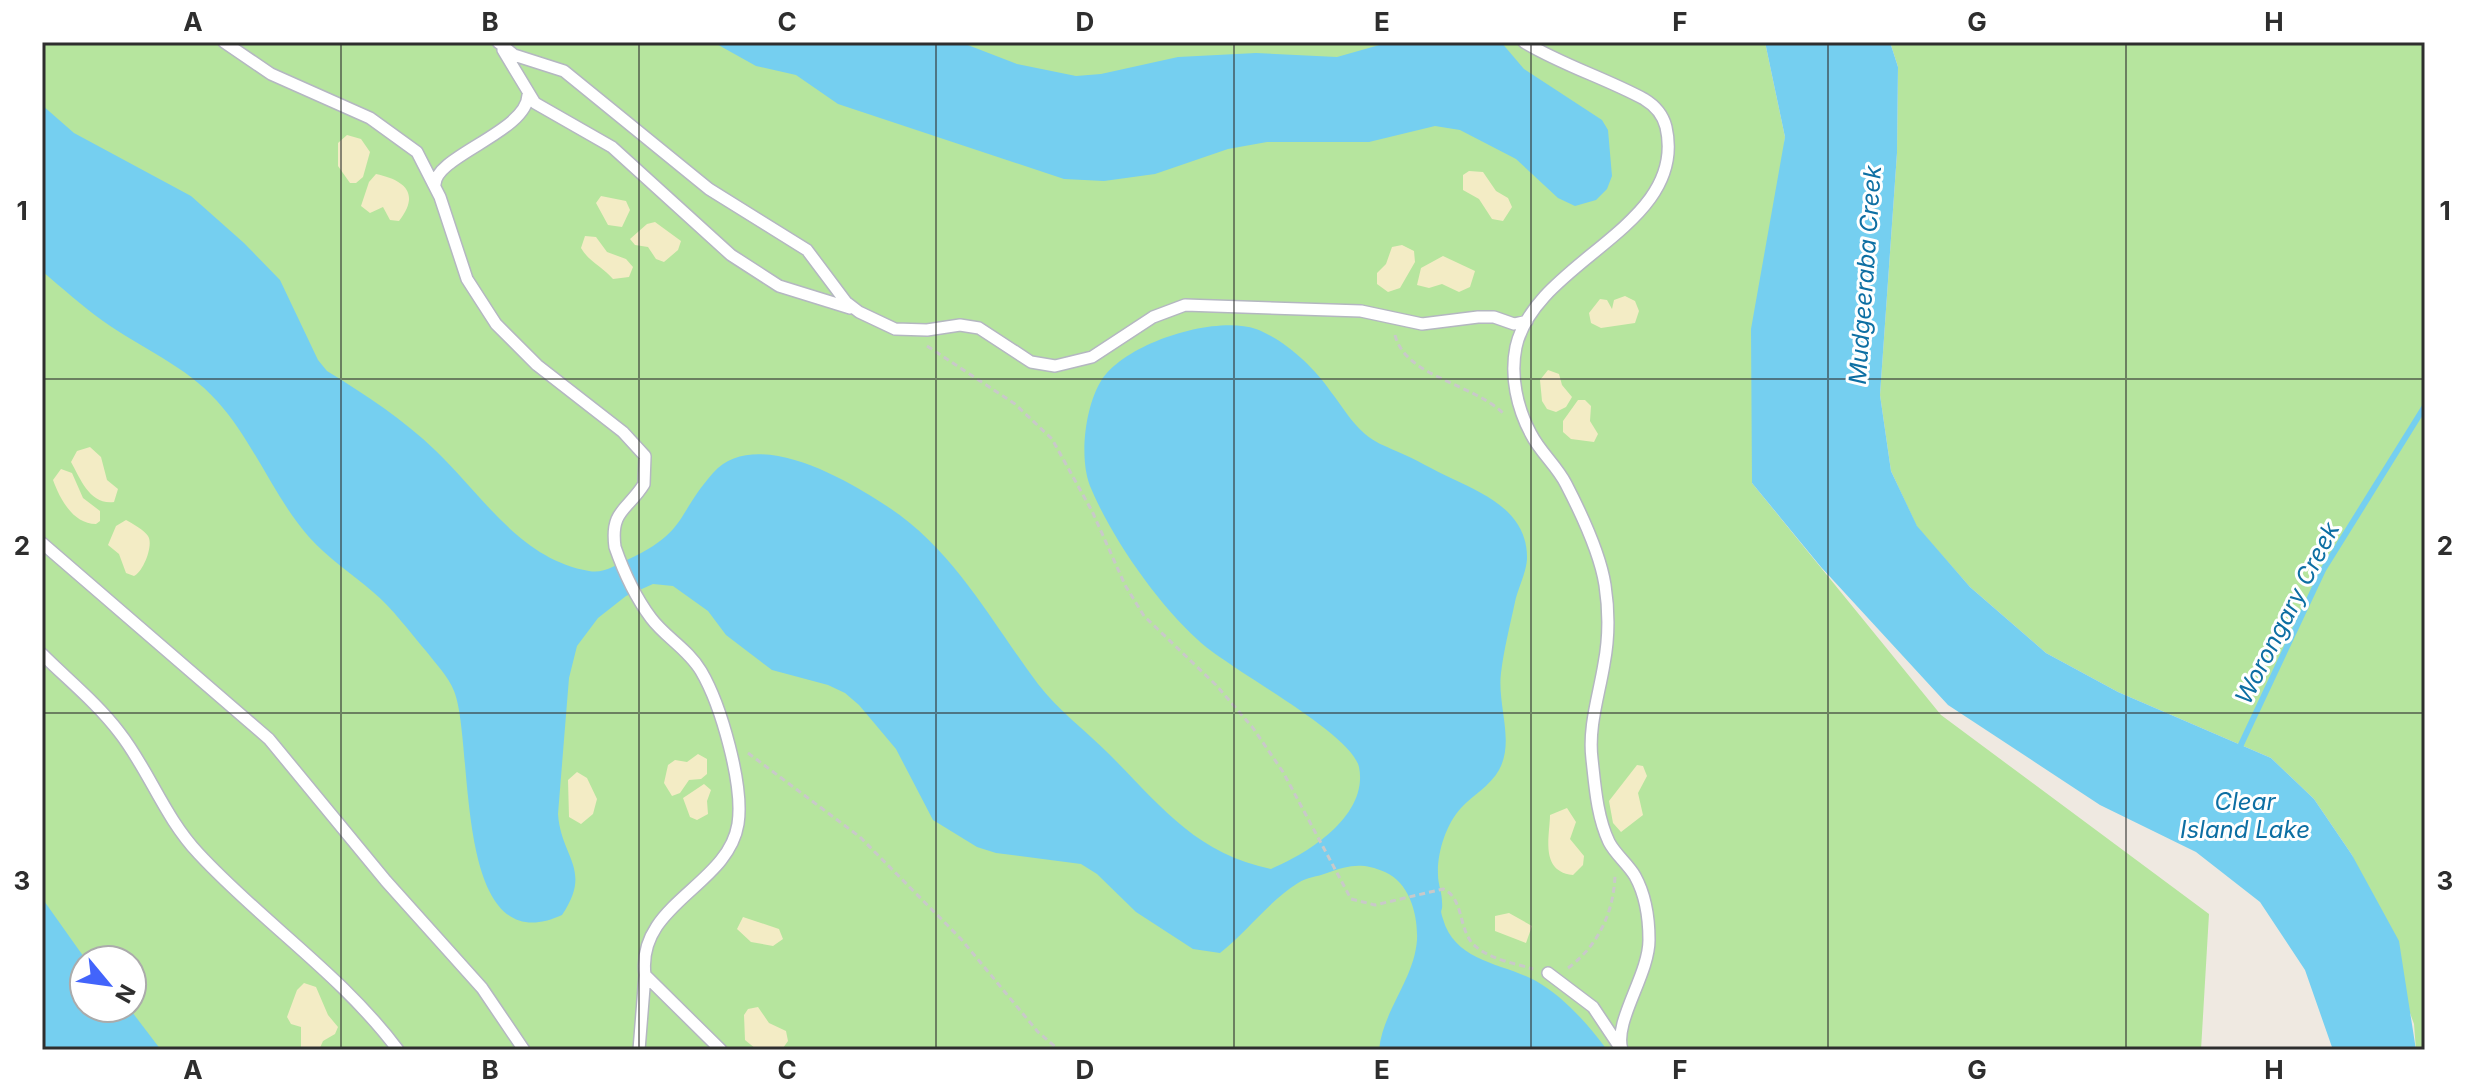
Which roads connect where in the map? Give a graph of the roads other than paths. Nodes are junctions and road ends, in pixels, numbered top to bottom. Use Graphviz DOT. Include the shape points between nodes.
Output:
graph roads {
  1 [pos="224,42"];
  2 [pos="1524,42"];
  3 [pos="499,43"];
  4 [pos="528,95"];
  5 [pos="542,108"];
  6 [pos="522,109"];
  7 [pos="425,167"];
  8 [pos="441,171"];
  9 [pos="435,186"];
  10 [pos="858,311"];
  11 [pos="1527,321"];
  12 [pos="42,543"];
  13 [pos="42,654"];
  14 [pos="1548,973"];
  15 [pos="645,975"];
  16 [pos="398,1050"];
  17 [pos="524,1050"];
  18 [pos="639,1050"];
  19 [pos="721,1050"];
  20 [pos="1621,1050"];
  1 -- 7 [label="lane" via="271,74 395,133"];
  2 -- 11 [label="lane" via="1644,99 1665,122 1669,145 1662,177 1647,204 1545,295"];
  3 -- 4 [label="lane"];
  3 -- 10 [label="lane" via="514,55 564,71 709,189 807,250"];
  4 -- 5 [label="lane"];
  4 -- 6 [label="lane"];
  5 -- 6 [label="lane"];
  5 -- 10 [label="lane" via="612,147 758,274"];
  6 -- 8 [label="lane"];
  7 -- 8 [label="lane"];
  7 -- 9 [label="lane"];
  8 -- 9 [label="lane"];
  9 -- 15 [label="lane" via="467,279 496,324 645,456 644,484 619,513 615,547 650,617 701,670 725,738 736,780 738,825 723,858 669,908 652,938"];
  10 -- 11 [label="lane" via="895,329 979,328 1031,362 1055,366 1092,357 1153,317 1185,305 1361,311 1422,324 1478,317 1514,324"];
  11 -- 20 [label="lane" via="1517,344 1516,391 1531,435 1565,482 1605,583 1605,660 1590,735 1598,807 1610,844 1635,877 1649,932 1643,977 1621,1030"];
  12 -- 17 [label="lane" via="269,739 482,988"];
  13 -- 16 [label="lane" via="121,733 167,814 197,852 325,971"];
  14 -- 20 [label="lane" via="1593,1007"];
  15 -- 18 [label="lane"];
  15 -- 19 [label="lane"];
}
